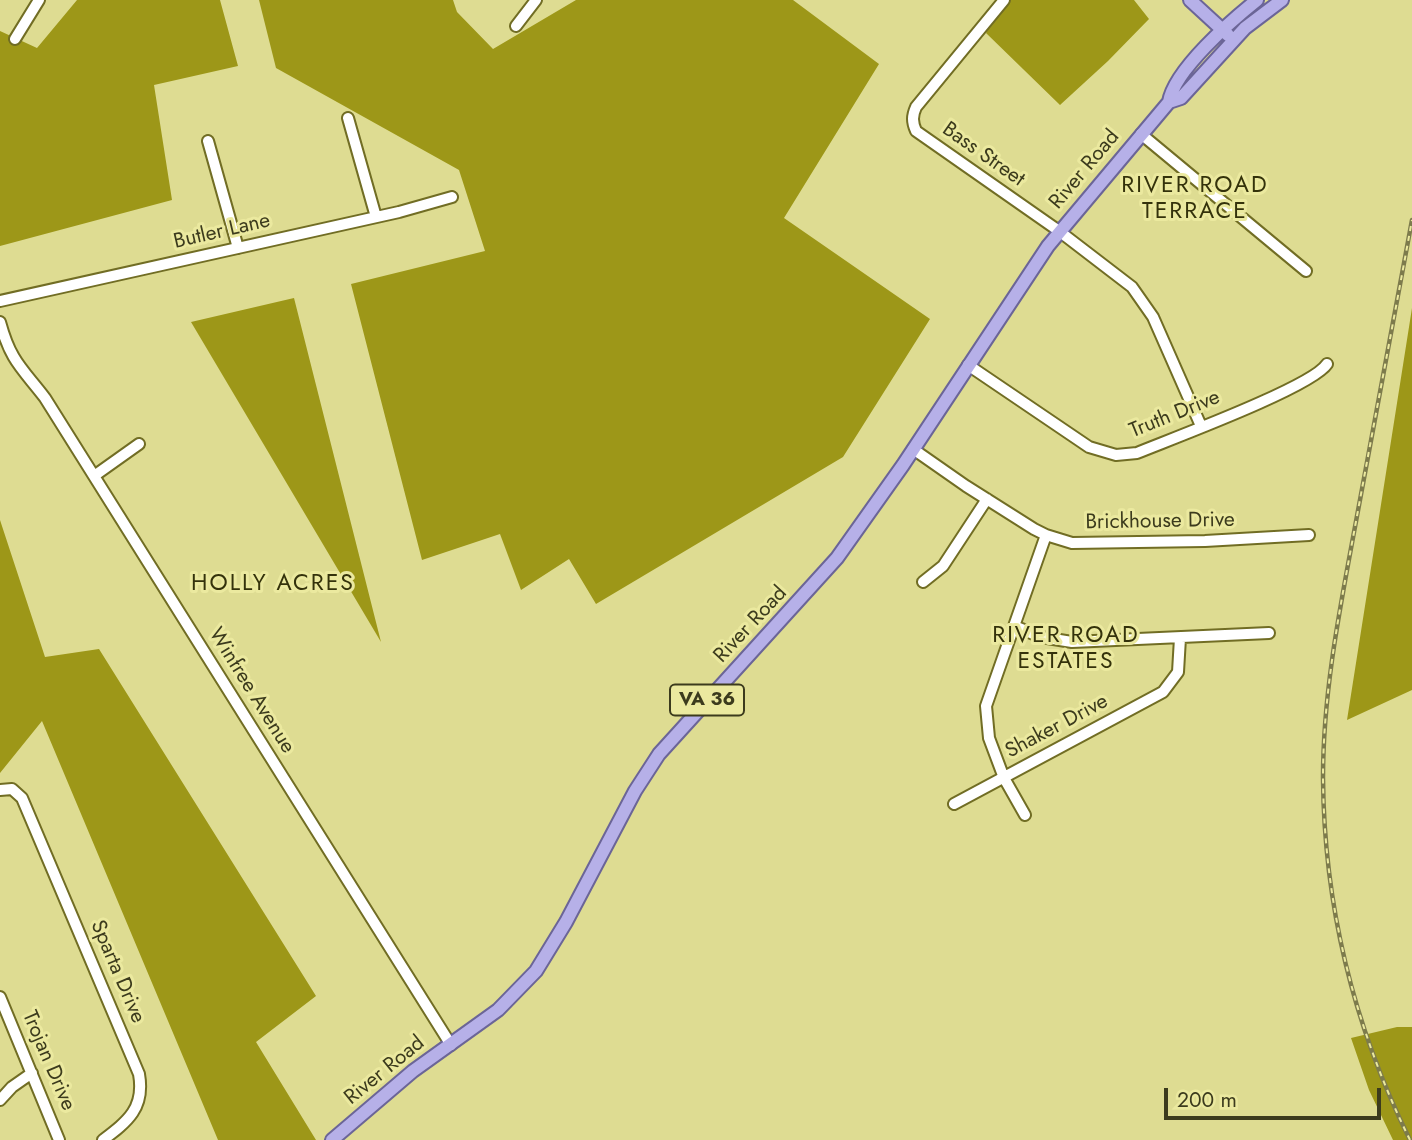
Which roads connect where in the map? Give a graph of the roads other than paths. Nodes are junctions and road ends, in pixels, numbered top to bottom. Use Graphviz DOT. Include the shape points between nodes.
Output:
graph roads {
  1 [pos="39,0"];
  2 [pos="536,0"];
  3 [pos="1004,0"];
  4 [pos="1191,0"];
  5 [pos="1258,0"];
  6 [pos="1282,0"];
  7 [pos="516,26"];
  8 [pos="1222,29"];
  9 [pos="15,39"];
  10 [pos="1234,40"];
  11 [pos="1169,102"];
  12 [pos="348,118"];
  13 [pos="1141,134"];
  14 [pos="208,141"];
  15 [pos="452,197"];
  16 [pos="376,217"];
  17 [pos="1059,232"];
  18 [pos="238,248"];
  19 [pos="1306,271"];
  20 [pos="0,300"];
  21 [pos="0,323"];
  22 [pos="1326,364"];
  23 [pos="968,365"];
  24 [pos="1201,426"];
  25 [pos="139,444"];
  26 [pos="914,449"];
  27 [pos="94,476"];
  28 [pos="986,499"];
  29 [pos="1046,535"];
  30 [pos="1309,535"];
  31 [pos="923,582"];
  32 [pos="1014,626"];
  33 [pos="1269,633"];
  34 [pos="1180,638"];
  35 [pos="1004,778"];
  36 [pos="0,790"];
  37 [pos="954,804"];
  38 [pos="1025,815"];
  39 [pos="0,997"];
  40 [pos="451,1045"];
  41 [pos="32,1073"];
  42 [pos="0,1100"];
  43 [pos="59,1140"];
  44 [pos="103,1140"];
  45 [pos="332,1140"];
  1 -- 9 [label="street"];
  2 -- 7 [label="street"];
  3 -- 17 [label="street, Bass Street" via="916,107 914,126 954,160"];
  4 -- 8 [label="main road"];
  5 -- 8 [label="main road, River Road / VA 36"];
  6 -- 10 [label="main road, River Road / VA 36"];
  8 -- 10 [label="main road"];
  8 -- 11 [label="main road, River Road / VA 36" via="1171,90"];
  10 -- 11 [label="main road, River Road / VA 36" via="1181,98"];
  11 -- 13 [label="main road, River Road / VA 36"];
  12 -- 16 [label="street"];
  13 -- 17 [label="main road, River Road / VA 36"];
  13 -- 19 [label="street"];
  14 -- 18 [label="street"];
  15 -- 16 [label="street, Butler Lane"];
  16 -- 18 [label="street, Butler Lane"];
  17 -- 23 [label="main road, River Road / VA 36"];
  17 -- 24 [label="street" via="1141,298"];
  18 -- 20 [label="street, Butler Lane"];
  21 -- 27 [label="street, Winfree Avenue" via="17,366 45,398"];
  22 -- 24 [label="street, Truth Drive" via="1291,388"];
  23 -- 24 [label="street, Truth Drive" via="1062,431 1106,454 1137,453"];
  23 -- 26 [label="main road, River Road / VA 36"];
  25 -- 27 [label="street"];
  26 -- 28 [label="street, Brickhouse Drive"];
  26 -- 40 [label="main road, River Road / VA 36" via="813,588 659,754 536,971 504,1005"];
  27 -- 40 [label="street, Winfree Avenue"];
  28 -- 29 [label="street, Brickhouse Drive"];
  28 -- 31 [label="street" via="943,566"];
  29 -- 30 [label="street, Brickhouse Drive" via="1086,544"];
  29 -- 32 [label="street"];
  32 -- 34 [label="street" via="1072,642"];
  32 -- 35 [label="street" via="986,706 989,738"];
  33 -- 34 [label="street"];
  34 -- 35 [label="street, Shaker Drive" via="1178,672 1163,692"];
  35 -- 37 [label="street, Shaker Drive"];
  35 -- 38 [label="street"];
  36 -- 44 [label="street, Sparta Drive" via="16,790 27,810 139,1074 137,1107"];
  39 -- 41 [label="street, Trojan Drive"];
  40 -- 45 [label="main road, River Road / VA 36" via="395,1085"];
  41 -- 42 [label="street"];
  41 -- 43 [label="street, Trojan Drive"];
}
